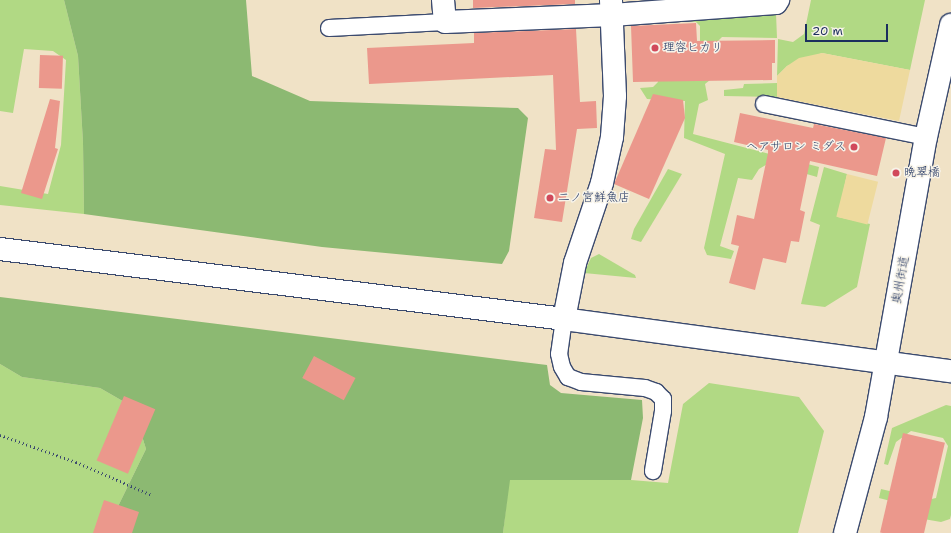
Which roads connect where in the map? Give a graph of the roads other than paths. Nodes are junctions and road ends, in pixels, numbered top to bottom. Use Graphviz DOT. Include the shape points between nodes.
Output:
graph roads {
  1 [pos="443,0"];
  2 [pos="778,0"];
  3 [pos="612,8"];
  4 [pos="445,22"];
  5 [pos="951,25"];
  6 [pos="329,28"];
  7 [pos="764,104"];
  8 [pos="926,137"];
  9 [pos="0,249"];
  10 [pos="564,319"];
  11 [pos="886,363"];
  12 [pos="951,371"];
  13 [pos="653,472"];
  14 [pos="845,533"];
  1 -- 4 [label="street"];
  2 -- 3 [label="street" via="776,3"];
  3 -- 4 [label="street"];
  3 -- 10 [label="street" via="615,96 612,136 602,183 575,263"];
  4 -- 6 [label="lane"];
  5 -- 8 [label="street, 奥州街道"];
  7 -- 8 [label="lane"];
  8 -- 11 [label="street, 奥州街道"];
  9 -- 10 [label="street"];
  10 -- 11 [label="street"];
  10 -- 13 [label="lane" via="559,354 568,377 582,382 645,388 656,392 663,399"];
  11 -- 12 [label="street"];
  11 -- 14 [label="street, 奥州街道" via="876,417"];
}
